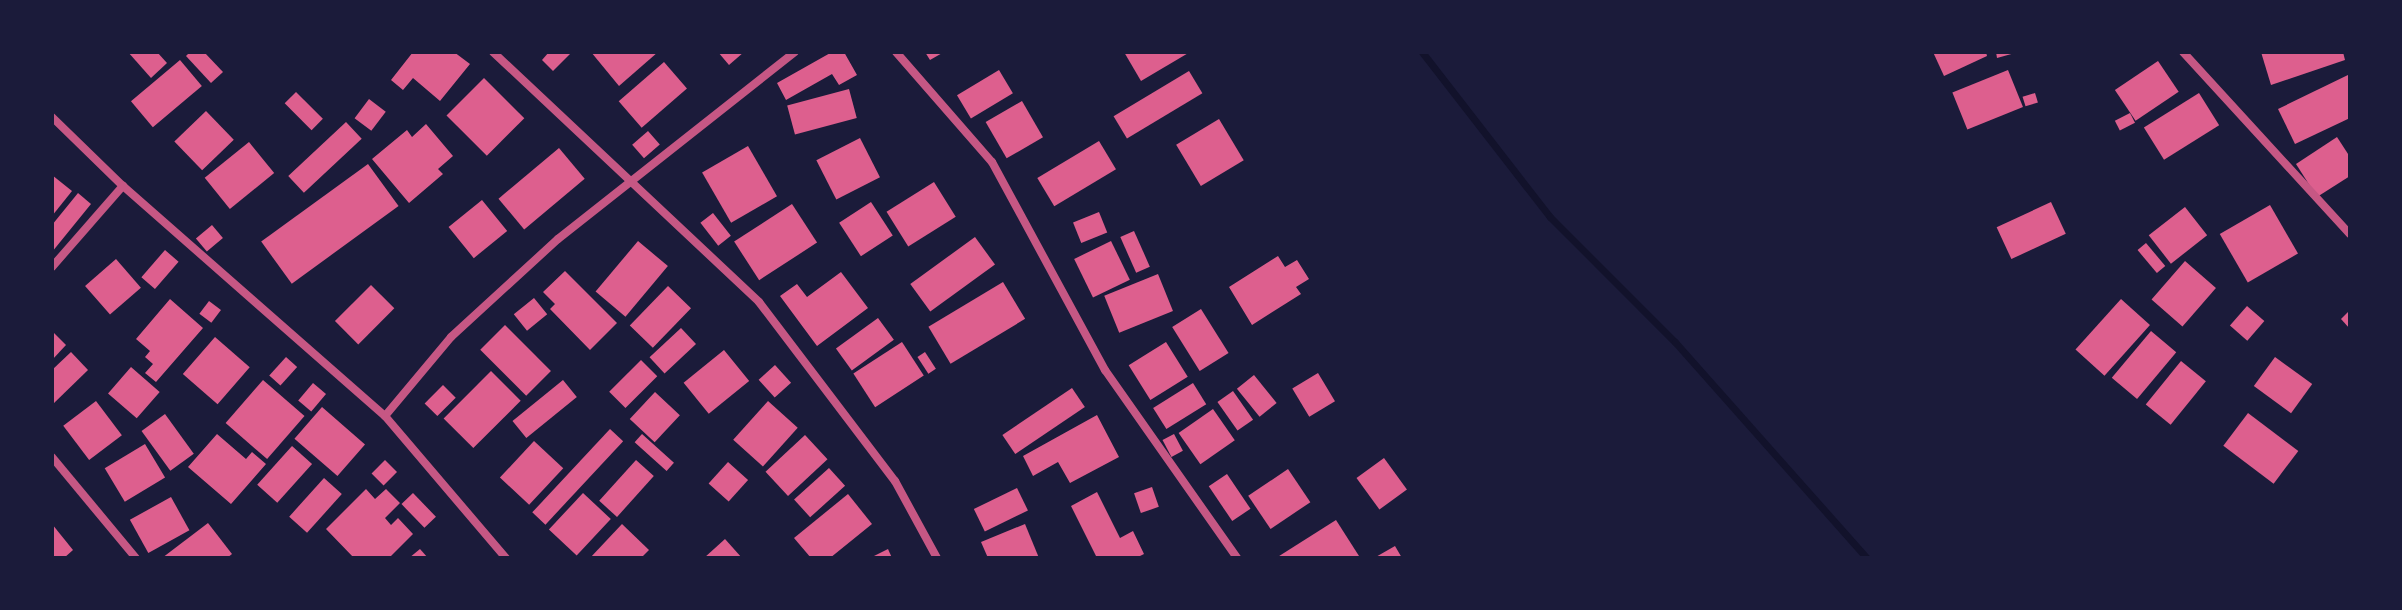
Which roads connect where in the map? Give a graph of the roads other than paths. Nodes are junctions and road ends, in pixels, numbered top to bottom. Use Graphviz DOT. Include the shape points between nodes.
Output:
graph roads {
  1 [pos="493,52"];
  2 [pos="795,52"];
  3 [pos="896,52"];
  4 [pos="2183,52"];
  5 [pos="52,117"];
  6 [pos="632,184"];
  7 [pos="123,186"];
  8 [pos="2350,234"];
  9 [pos="52,267"];
  10 [pos="385,416"];
  11 [pos="52,457"];
  12 [pos="136,558"];
  13 [pos="506,558"];
  14 [pos="937,558"];
  15 [pos="1237,558"];
  1 -- 6 [label="street"];
  2 -- 6 [label="street"];
  3 -- 15 [label="street" via="992,162 1105,370"];
  4 -- 8 [label="street"];
  5 -- 7 [label="street"];
  6 -- 10 [label="street" via="558,239 451,337"];
  6 -- 14 [label="street" via="759,302 895,481"];
  7 -- 9 [label="street"];
  7 -- 10 [label="street"];
  10 -- 13 [label="street"];
  11 -- 12 [label="street"];
}
